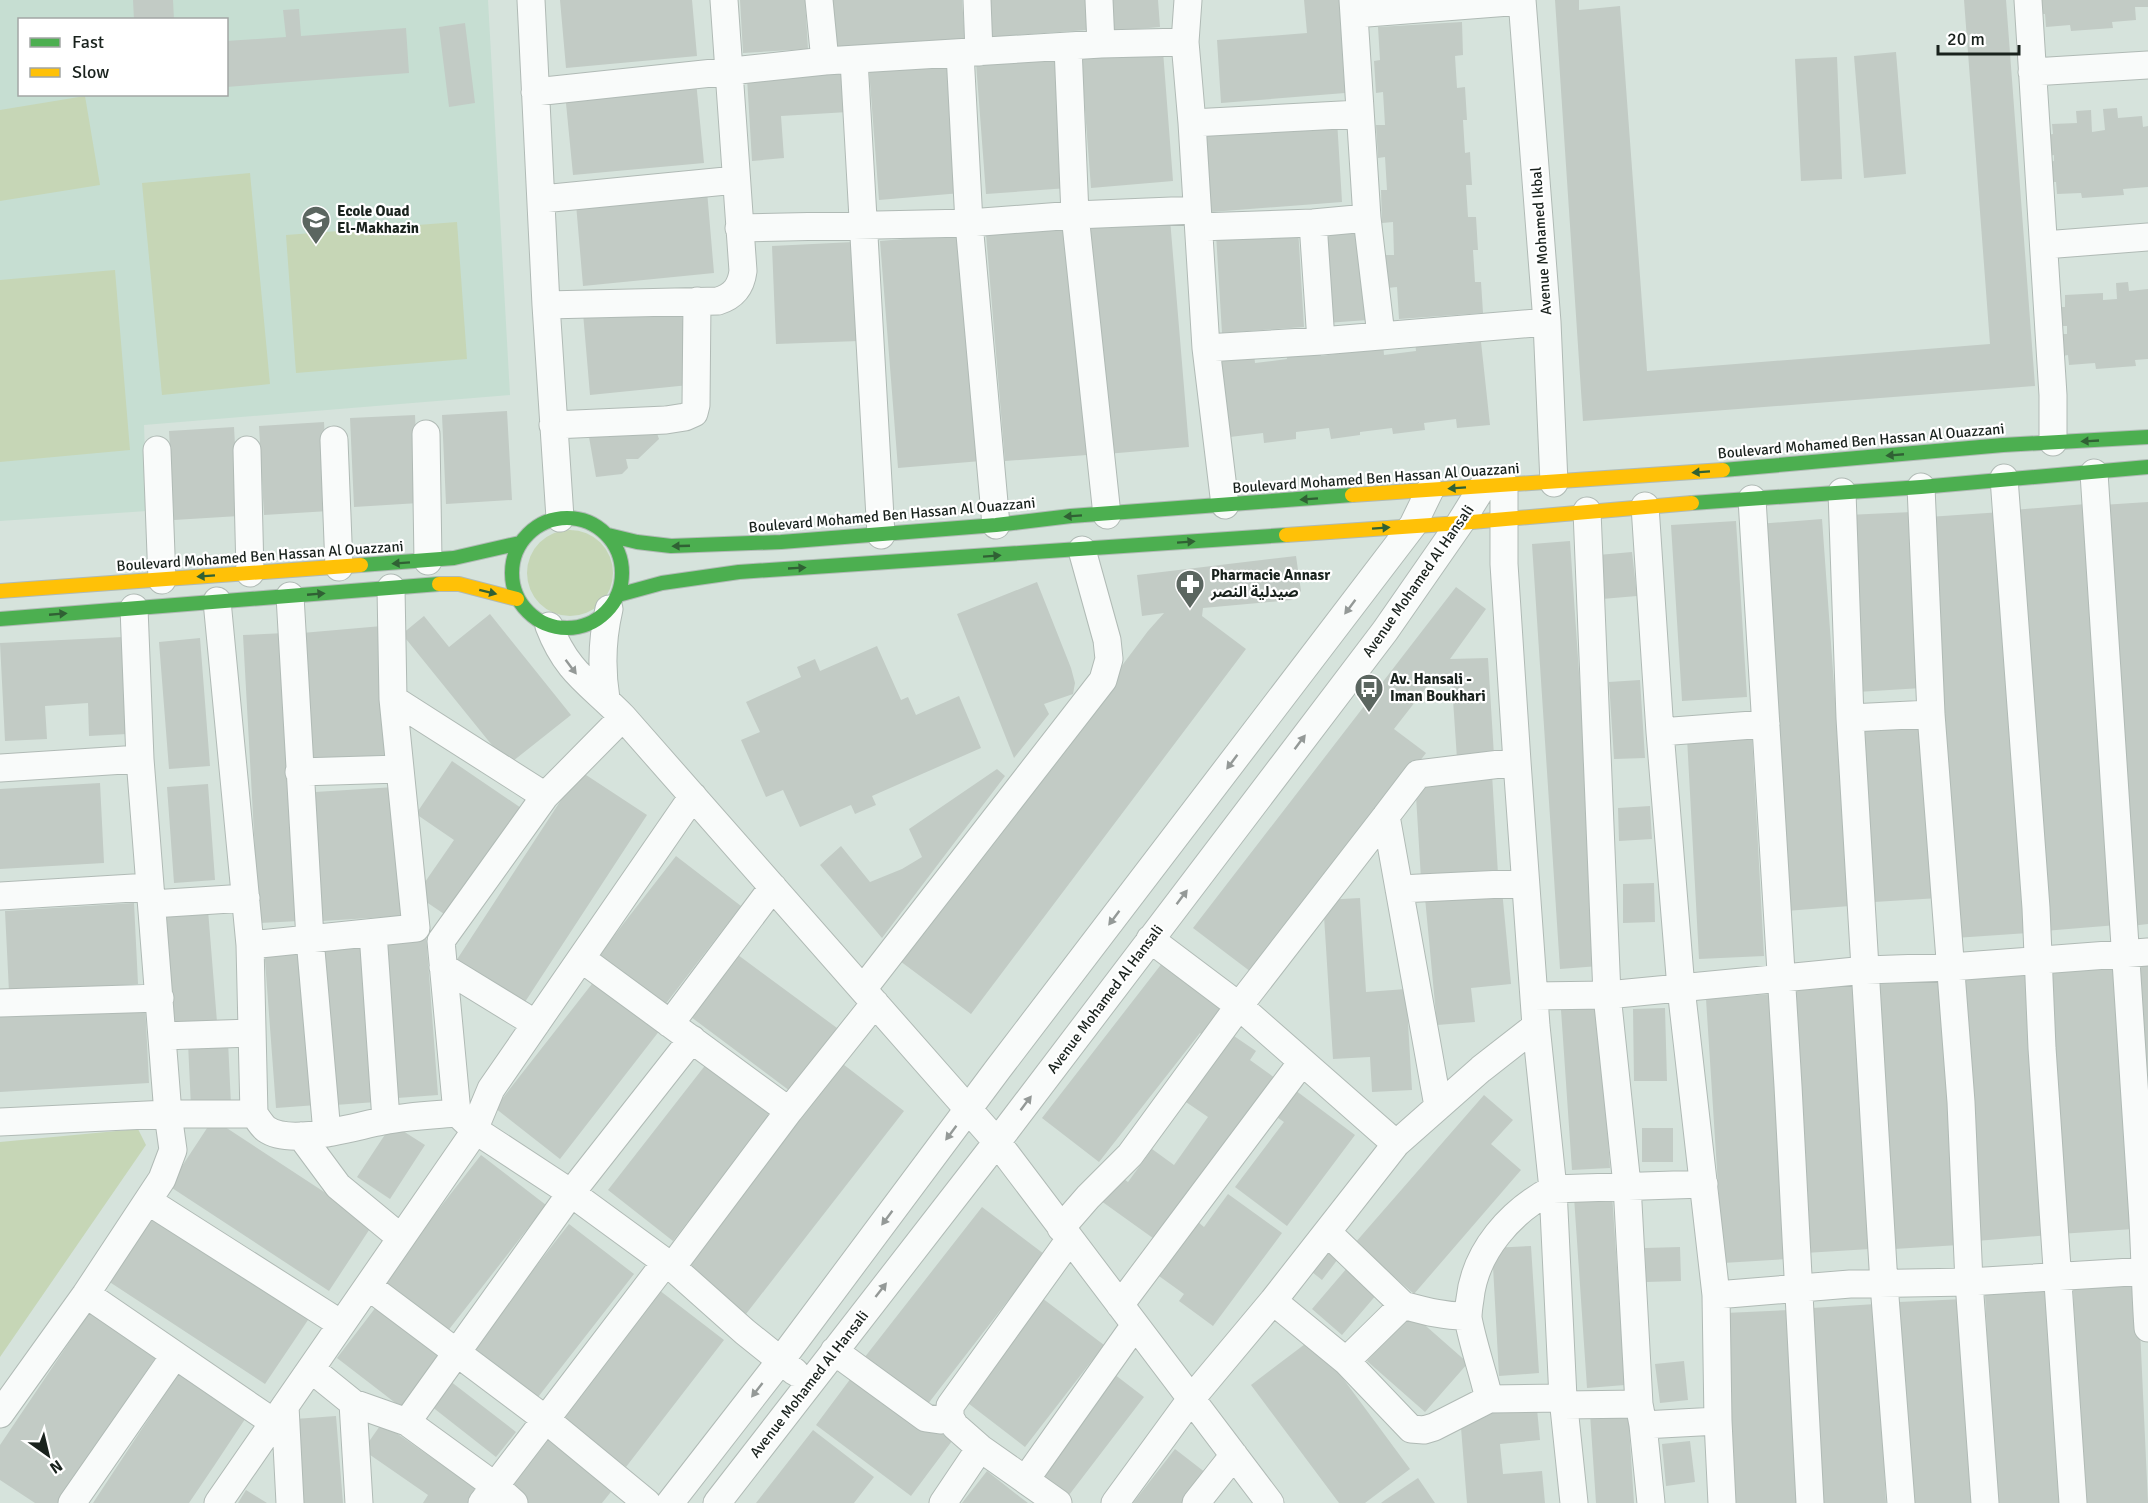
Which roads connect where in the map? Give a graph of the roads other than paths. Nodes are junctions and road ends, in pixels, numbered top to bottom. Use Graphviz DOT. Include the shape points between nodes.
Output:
graph roads {
  1 [pos="531,0"];
  2 [pos="724,0"];
  3 [pos="819,0"];
  4 [pos="977,0"];
  5 [pos="1099,0"];
  6 [pos="1188,0"];
  7 [pos="2028,0"];
  8 [pos="1522,1"];
  9 [pos="1354,7"];
  10 [pos="1185,42"];
  11 [pos="1101,44"];
  12 [pos="1068,47"];
  13 [pos="969,52"];
  14 [pos="854,60"];
  15 [pos="825,61"];
  16 [pos="2148,64"];
  17 [pos="728,72"];
  18 [pos="2032,72"];
  19 [pos="536,92"];
  20 [pos="1360,114"];
  21 [pos="1192,123"];
  22 [pos="736,180"];
  23 [pos="542,199"];
  24 [pos="1075,214"];
  25 [pos="1197,218"];
  26 [pos="1367,218"];
  27 [pos="969,223"];
  28 [pos="1313,223"];
  29 [pos="862,225"];
  30 [pos="739,228"];
  31 [pos="2148,237"];
  32 [pos="2044,245"];
  33 [pos="696,301"];
  34 [pos="546,305"];
  35 [pos="1547,322"];
  36 [pos="1380,335"];
  37 [pos="1321,341"];
  38 [pos="1206,348"];
  39 [pos="553,424"];
  40 [pos="426,434"];
  41 [pos="2148,437"];
  42 [pos="334,440"];
  43 [pos="2053,442"];
  44 [pos="158,450"];
  45 [pos="246,450"];
  46 [pos="2148,467"];
  47 [pos="2094,473"];
  48 [pos="2004,478"];
  49 [pos="1554,483"];
  50 [pos="1494,485"];
  51 [pos="1921,487"];
  52 [pos="1430,490"];
  53 [pos="1842,492"];
  54 [pos="1752,499"];
  55 [pos="1225,506"];
  56 [pos="1645,506"];
  57 [pos="1587,511"];
  58 [pos="1107,515"];
  59 [pos="560,518"];
  60 [pos="1503,520"];
  61 [pos="1460,523"];
  62 [pos="996,525"];
  63 [pos="1413,525"];
  64 [pos="608,535"];
  65 [pos="881,535"];
  66 [pos="520,543"];
  67 [pos="1082,550"];
  68 [pos="428,561"];
  69 [pos="339,567"];
  70 [pos="250,573"];
  71 [pos="162,580"];
  72 [pos="391,588"];
  73 [pos="0,591"];
  74 [pos="290,596"];
  75 [pos="517,599"];
  76 [pos="218,602"];
  77 [pos="614,602"];
  78 [pos="134,608"];
  79 [pos="0,619"];
  80 [pos="549,626"];
  81 [pos="393,699"];
  82 [pos="614,708"];
  83 [pos="1931,714"];
  84 [pos="1850,718"];
  85 [pos="1766,724"];
  86 [pos="1660,732"];
  87 [pos="141,759"];
  88 [pos="1517,762"];
  89 [pos="0,768"];
  90 [pos="400,769"];
  91 [pos="299,772"];
  92 [pos="544,796"];
  93 [pos="693,796"];
  94 [pos="1386,816"];
  95 [pos="1525,883"];
  96 [pos="773,887"];
  97 [pos="1399,889"];
  98 [pos="151,895"];
  99 [pos="0,896"];
  100 [pos="246,898"];
  101 [pos="416,928"];
  102 [pos="373,933"];
  103 [pos="310,939"];
  104 [pos="1150,939"];
  105 [pos="250,945"];
  106 [pos="2136,953"];
  107 [pos="442,954"];
  108 [pos="582,959"];
  109 [pos="2038,960"];
  110 [pos="1950,967"];
  111 [pos="1866,970"];
  112 [pos="1780,979"];
  113 [pos="1681,988"];
  114 [pos="1606,995"];
  115 [pos="869,996"];
  116 [pos="1534,996"];
  117 [pos="160,998"];
  118 [pos="0,1002"];
  119 [pos="1239,1006"];
  120 [pos="670,1023"];
  121 [pos="536,1024"];
  122 [pos="1536,1026"];
  123 [pos="252,1033"];
  124 [pos="162,1036"];
  125 [pos="692,1039"];
  126 [pos="1302,1062"];
  127 [pos="1438,1106"];
  128 [pos="968,1109"];
  129 [pos="789,1111"];
  130 [pos="168,1114"];
  131 [pos="254,1114"];
  132 [pos="386,1120"];
  133 [pos="466,1121"];
  134 [pos="0,1122"];
  135 [pos="314,1135"];
  136 [pos="997,1142"];
  137 [pos="1396,1144"];
  138 [pos="1704,1184"];
  139 [pos="1627,1185"];
  140 [pos="1552,1189"];
  141 [pos="571,1193"];
  142 [pos="148,1202"];
  143 [pos="1327,1232"];
  144 [pos="1066,1233"];
  145 [pos="401,1238"];
  146 [pos="669,1265"];
  147 [pos="2146,1271"];
  148 [pos="2057,1277"];
  149 [pos="1969,1282"];
  150 [pos="1884,1284"];
  151 [pos="368,1286"];
  152 [pos="1797,1288"];
  153 [pos="86,1294"];
  154 [pos="1716,1295"];
  155 [pos="1273,1301"];
  156 [pos="1403,1305"];
  157 [pos="1128,1315"];
  158 [pos="1468,1316"];
  159 [pos="341,1324"];
  160 [pos="2148,1328"];
  161 [pos="834,1351"];
  162 [pos="456,1353"];
  163 [pos="175,1355"];
  164 [pos="781,1360"];
  165 [pos="1346,1361"];
  166 [pos="310,1369"];
  167 [pos="809,1383"];
  168 [pos="1489,1398"];
  169 [pos="1191,1399"];
  170 [pos="353,1402"];
  171 [pos="1563,1402"];
  172 [pos="0,1414"];
  173 [pos="279,1414"];
  174 [pos="1641,1415"];
  175 [pos="950,1417"];
  176 [pos="546,1419"];
  177 [pos="1718,1421"];
  178 [pos="406,1422"];
  179 [pos="980,1448"];
  180 [pos="1234,1455"];
  181 [pos="1026,1479"];
  182 [pos="497,1497"];
  183 [pos="72,1503"];
  184 [pos="218,1503"];
  185 [pos="290,1503"];
  186 [pos="359,1503"];
  187 [pos="647,1503"];
  188 [pos="670,1503"];
  189 [pos="717,1503"];
  190 [pos="944,1503"];
  191 [pos="1058,1503"];
  192 [pos="1114,1503"];
  193 [pos="1196,1503"];
  194 [pos="1270,1503"];
  195 [pos="1574,1503"];
  196 [pos="1651,1503"];
  197 [pos="1722,1503"];
  198 [pos="1810,1503"];
  199 [pos="1901,1503"];
  200 [pos="1985,1503"];
  201 [pos="2073,1503"];
  1 -- 19 [label="street"];
  2 -- 17 [label="street"];
  3 -- 15 [label="street"];
  4 -- 13 [label="street"];
  5 -- 11 [label="street"];
  6 -- 10 [label="street"];
  7 -- 18 [label="street"];
  8 -- 9 [label="street"];
  8 -- 35 [label="street, Avenue Mohamed Ikbal"];
  9 -- 20 [label="street"];
  10 -- 11 [label="street"];
  10 -- 21 [label="street"];
  11 -- 12 [label="street"];
  12 -- 13 [label="street"];
  12 -- 24 [label="street"];
  13 -- 14 [label="street"];
  13 -- 27 [label="street"];
  14 -- 15 [label="street"];
  14 -- 29 [label="street"];
  15 -- 17 [label="street"];
  16 -- 18 [label="street"];
  17 -- 19 [label="street"];
  17 -- 22 [label="street"];
  18 -- 32 [label="street"];
  19 -- 23 [label="street"];
  20 -- 21 [label="street"];
  20 -- 26 [label="street"];
  21 -- 25 [label="street"];
  22 -- 23 [label="street"];
  22 -- 30 [label="street"];
  23 -- 34 [label="street"];
  24 -- 25 [label="street"];
  24 -- 27 [label="street"];
  24 -- 58 [label="street"];
  25 -- 28 [label="street"];
  25 -- 38 [label="street"];
  26 -- 28 [label="street"];
  26 -- 36 [label="street"];
  27 -- 29 [label="street"];
  27 -- 62 [label="street"];
  28 -- 37 [label="street"];
  29 -- 30 [label="street"];
  29 -- 65 [label="street"];
  30 -- 33 [label="street" via="743,271 737,289 718,301"];
  31 -- 32 [label="street"];
  32 -- 43 [label="street"];
  33 -- 34 [label="street"];
  33 -- 39 [label="street" via="694,413 666,420"];
  34 -- 39 [label="street"];
  35 -- 36 [label="street"];
  35 -- 49 [label="street, Avenue Mohamed Ikbal"];
  36 -- 37 [label="street"];
  37 -- 38 [label="street"];
  38 -- 55 [label="street"];
  39 -- 59 [label="street"];
  40 -- 68 [label="street"];
  41 -- 43 [label="street, Boulevard Mohamed Ben Hassan Al Ouazzani, one-way"];
  42 -- 69 [label="street"];
  43 -- 49 [label="street, Boulevard Mohamed Ben Hassan Al Ouazzani, one-way"];
  44 -- 71 [label="street"];
  45 -- 70 [label="street"];
  46 -- 47 [label="street"];
  47 -- 48 [label="street"];
  47 -- 106 [label="street"];
  48 -- 51 [label="street"];
  48 -- 109 [label="street"];
  49 -- 50 [label="street, Boulevard Mohamed Ben Hassan Al Ouazzani"];
  50 -- 52 [label="street, Boulevard Mohamed Ben Hassan Al Ouazzani, one-way"];
  50 -- 60 [label="street"];
  50 -- 61 [label="street, Avenue Mohamed Al Hansali"];
  51 -- 53 [label="street"];
  51 -- 83 [label="street"];
  52 -- 55 [label="street, Boulevard Mohamed Ben Hassan Al Ouazzani, one-way"];
  52 -- 63 [label="street"];
  53 -- 54 [label="street"];
  53 -- 84 [label="street"];
  54 -- 56 [label="street"];
  54 -- 85 [label="street"];
  55 -- 58 [label="street, Boulevard Mohamed Ben Hassan Al Ouazzani"];
  56 -- 57 [label="street"];
  56 -- 86 [label="street"];
  57 -- 60 [label="street"];
  57 -- 114 [label="street"];
  58 -- 62 [label="street, Boulevard Mohamed Ben Hassan Al Ouazzani, one-way"];
  59 -- 64 [label="street" via="594,524"];
  59 -- 66 [label="street" via="537,526"];
  60 -- 61 [label="street"];
  60 -- 88 [label="street"];
  61 -- 63 [label="street"];
  104 -- 61 [label="street, Avenue Mohamed Al Hansali, one-way" via="1385,631"];
  62 -- 65 [label="street, Boulevard Mohamed Ben Hassan Al Ouazzani"];
  67 -- 63 [label="street, one-way"];
  63 -- 128 [label="street, one-way"];
  65 -- 64 [label="street, Boulevard Mohamed Ben Hassan Al Ouazzani, one-way" via="671,546"];
  64 -- 77 [label="street" via="622,563 622,579"];
  66 -- 68 [label="street, Boulevard Mohamed Ben Hassan Al Ouazzani" via="480,554"];
  66 -- 75 [label="street" via="511,571"];
  77 -- 67 [label="street, one-way" via="646,586 739,572"];
  67 -- 115 [label="street" via="1107,640 1109,659 1103,680"];
  68 -- 69 [label="street, Boulevard Mohamed Ben Hassan Al Ouazzani, one-way"];
  69 -- 70 [label="street, Boulevard Mohamed Ben Hassan Al Ouazzani"];
  70 -- 71 [label="street, Boulevard Mohamed Ben Hassan Al Ouazzani, one-way"];
  71 -- 73 [label="street, Boulevard Mohamed Ben Hassan Al Ouazzani"];
  74 -- 72 [label="street, one-way"];
  72 -- 75 [label="street, one-way" via="459,584"];
  72 -- 81 [label="street"];
  74 -- 76 [label="street"];
  74 -- 91 [label="street"];
  75 -- 80 [label="street" via="536,620"];
  76 -- 78 [label="street"];
  76 -- 100 [label="street"];
  77 -- 80 [label="street" via="597,619 582,626"];
  77 -- 82 [label="street" via="604,631 602,676"];
  79 -- 78 [label="street, one-way"];
  78 -- 87 [label="street"];
  80 -- 82 [label="street, one-way" via="577,675"];
  81 -- 90 [label="street"];
  81 -- 92 [label="street"];
  82 -- 92 [label="street"];
  82 -- 93 [label="street"];
  83 -- 84 [label="street"];
  83 -- 110 [label="street"];
  84 -- 111 [label="street"];
  85 -- 86 [label="street"];
  85 -- 112 [label="street"];
  86 -- 113 [label="street"];
  87 -- 89 [label="street"];
  87 -- 98 [label="street"];
  88 -- 94 [label="street" via="1418,774"];
  88 -- 95 [label="street"];
  90 -- 91 [label="street"];
  90 -- 101 [label="street"];
  91 -- 103 [label="street"];
  92 -- 107 [label="street"];
  93 -- 96 [label="street"];
  93 -- 108 [label="street"];
  94 -- 97 [label="street"];
  94 -- 119 [label="street"];
  95 -- 97 [label="street"];
  95 -- 116 [label="street"];
  96 -- 115 [label="street"];
  96 -- 120 [label="street"];
  97 -- 127 [label="street"];
  98 -- 99 [label="street"];
  98 -- 100 [label="street"];
  98 -- 117 [label="street"];
  100 -- 105 [label="street"];
  101 -- 102 [label="street"];
  101 -- 107 [label="street"];
  102 -- 103 [label="street"];
  102 -- 132 [label="street"];
  103 -- 105 [label="street"];
  103 -- 135 [label="street"];
  104 -- 119 [label="street"];
  136 -- 104 [label="street, Avenue Mohamed Al Hansali, one-way"];
  105 -- 123 [label="street"];
  106 -- 109 [label="street"];
  106 -- 147 [label="street"];
  107 -- 121 [label="street"];
  107 -- 133 [label="street"];
  108 -- 120 [label="street"];
  108 -- 121 [label="street"];
  109 -- 110 [label="street"];
  109 -- 148 [label="street"];
  110 -- 111 [label="street"];
  110 -- 149 [label="street"];
  111 -- 112 [label="street"];
  111 -- 150 [label="street"];
  112 -- 113 [label="street"];
  112 -- 152 [label="street"];
  113 -- 114 [label="street"];
  113 -- 138 [label="street"];
  114 -- 116 [label="street"];
  114 -- 139 [label="street"];
  115 -- 128 [label="street"];
  115 -- 129 [label="street"];
  116 -- 122 [label="street"];
  117 -- 118 [label="street"];
  117 -- 124 [label="street"];
  119 -- 126 [label="street"];
  119 -- 144 [label="street" via="1130,1155 1088,1197"];
  120 -- 125 [label="street"];
  121 -- 133 [label="street"];
  122 -- 127 [label="street"];
  122 -- 140 [label="street"];
  123 -- 124 [label="street"];
  123 -- 131 [label="street"];
  124 -- 130 [label="street"];
  125 -- 129 [label="street"];
  125 -- 141 [label="street"];
  126 -- 137 [label="street"];
  126 -- 157 [label="street"];
  127 -- 137 [label="street"];
  128 -- 136 [label="street"];
  128 -- 164 [label="street, one-way"];
  129 -- 146 [label="street"];
  130 -- 131 [label="street"];
  130 -- 134 [label="street"];
  130 -- 142 [label="street" via="173,1150"];
  131 -- 135 [label="street" via="266,1129 279,1134"];
  132 -- 133 [label="street"];
  132 -- 135 [label="street"];
  133 -- 141 [label="street"];
  133 -- 145 [label="street"];
  135 -- 145 [label="street" via="338,1186"];
  136 -- 144 [label="street"];
  161 -- 136 [label="street, Avenue Mohamed Al Hansali, one-way"];
  137 -- 143 [label="street"];
  138 -- 139 [label="street"];
  138 -- 154 [label="street"];
  139 -- 140 [label="street"];
  139 -- 174 [label="street"];
  140 -- 158 [label="street" via="1531,1201 1490,1245 1474,1275"];
  140 -- 171 [label="street"];
  141 -- 146 [label="street"];
  141 -- 162 [label="street"];
  142 -- 153 [label="street"];
  142 -- 159 [label="street"];
  143 -- 155 [label="street"];
  143 -- 156 [label="street"];
  144 -- 157 [label="street"];
  144 -- 175 [label="street" via="951,1401"];
  145 -- 151 [label="street"];
  146 -- 164 [label="street"];
  146 -- 176 [label="street"];
  147 -- 148 [label="street"];
  147 -- 160 [label="street"];
  148 -- 149 [label="street"];
  148 -- 201 [label="street"];
  149 -- 150 [label="street"];
  149 -- 200 [label="street"];
  150 -- 152 [label="street"];
  150 -- 199 [label="street"];
  151 -- 159 [label="street"];
  151 -- 162 [label="street"];
  152 -- 154 [label="street"];
  152 -- 198 [label="street"];
  153 -- 163 [label="street"];
  153 -- 172 [label="street"];
  154 -- 177 [label="street"];
  155 -- 165 [label="street"];
  155 -- 169 [label="street"];
  156 -- 158 [label="street" via="1454,1317"];
  156 -- 165 [label="street"];
  157 -- 169 [label="street"];
  157 -- 181 [label="street"];
  158 -- 168 [label="street"];
  159 -- 166 [label="street"];
  161 -- 167 [label="street, Avenue Mohamed Al Hansali"];
  161 -- 175 [label="street" via="926,1418"];
  162 -- 176 [label="street"];
  162 -- 178 [label="street"];
  163 -- 173 [label="street"];
  163 -- 183 [label="street"];
  164 -- 167 [label="street"];
  164 -- 188 [label="street, one-way"];
  165 -- 168 [label="street" via="1411,1429 1434,1427"];
  166 -- 170 [label="street"];
  166 -- 173 [label="street"];
  167 -- 189 [label="street, Avenue Mohamed Al Hansali"];
  168 -- 171 [label="street"];
  169 -- 180 [label="street"];
  169 -- 192 [label="street"];
  170 -- 178 [label="street"];
  170 -- 186 [label="street"];
  171 -- 174 [label="street"];
  171 -- 195 [label="street"];
  173 -- 184 [label="street"];
  173 -- 185 [label="street"];
  174 -- 177 [label="street"];
  174 -- 196 [label="street"];
  175 -- 179 [label="street"];
  176 -- 182 [label="street"];
  176 -- 187 [label="street"];
  177 -- 197 [label="street"];
  178 -- 182 [label="street"];
  179 -- 181 [label="street"];
  179 -- 190 [label="street"];
  180 -- 193 [label="street"];
  180 -- 194 [label="street"];
  181 -- 191 [label="street"];
}
